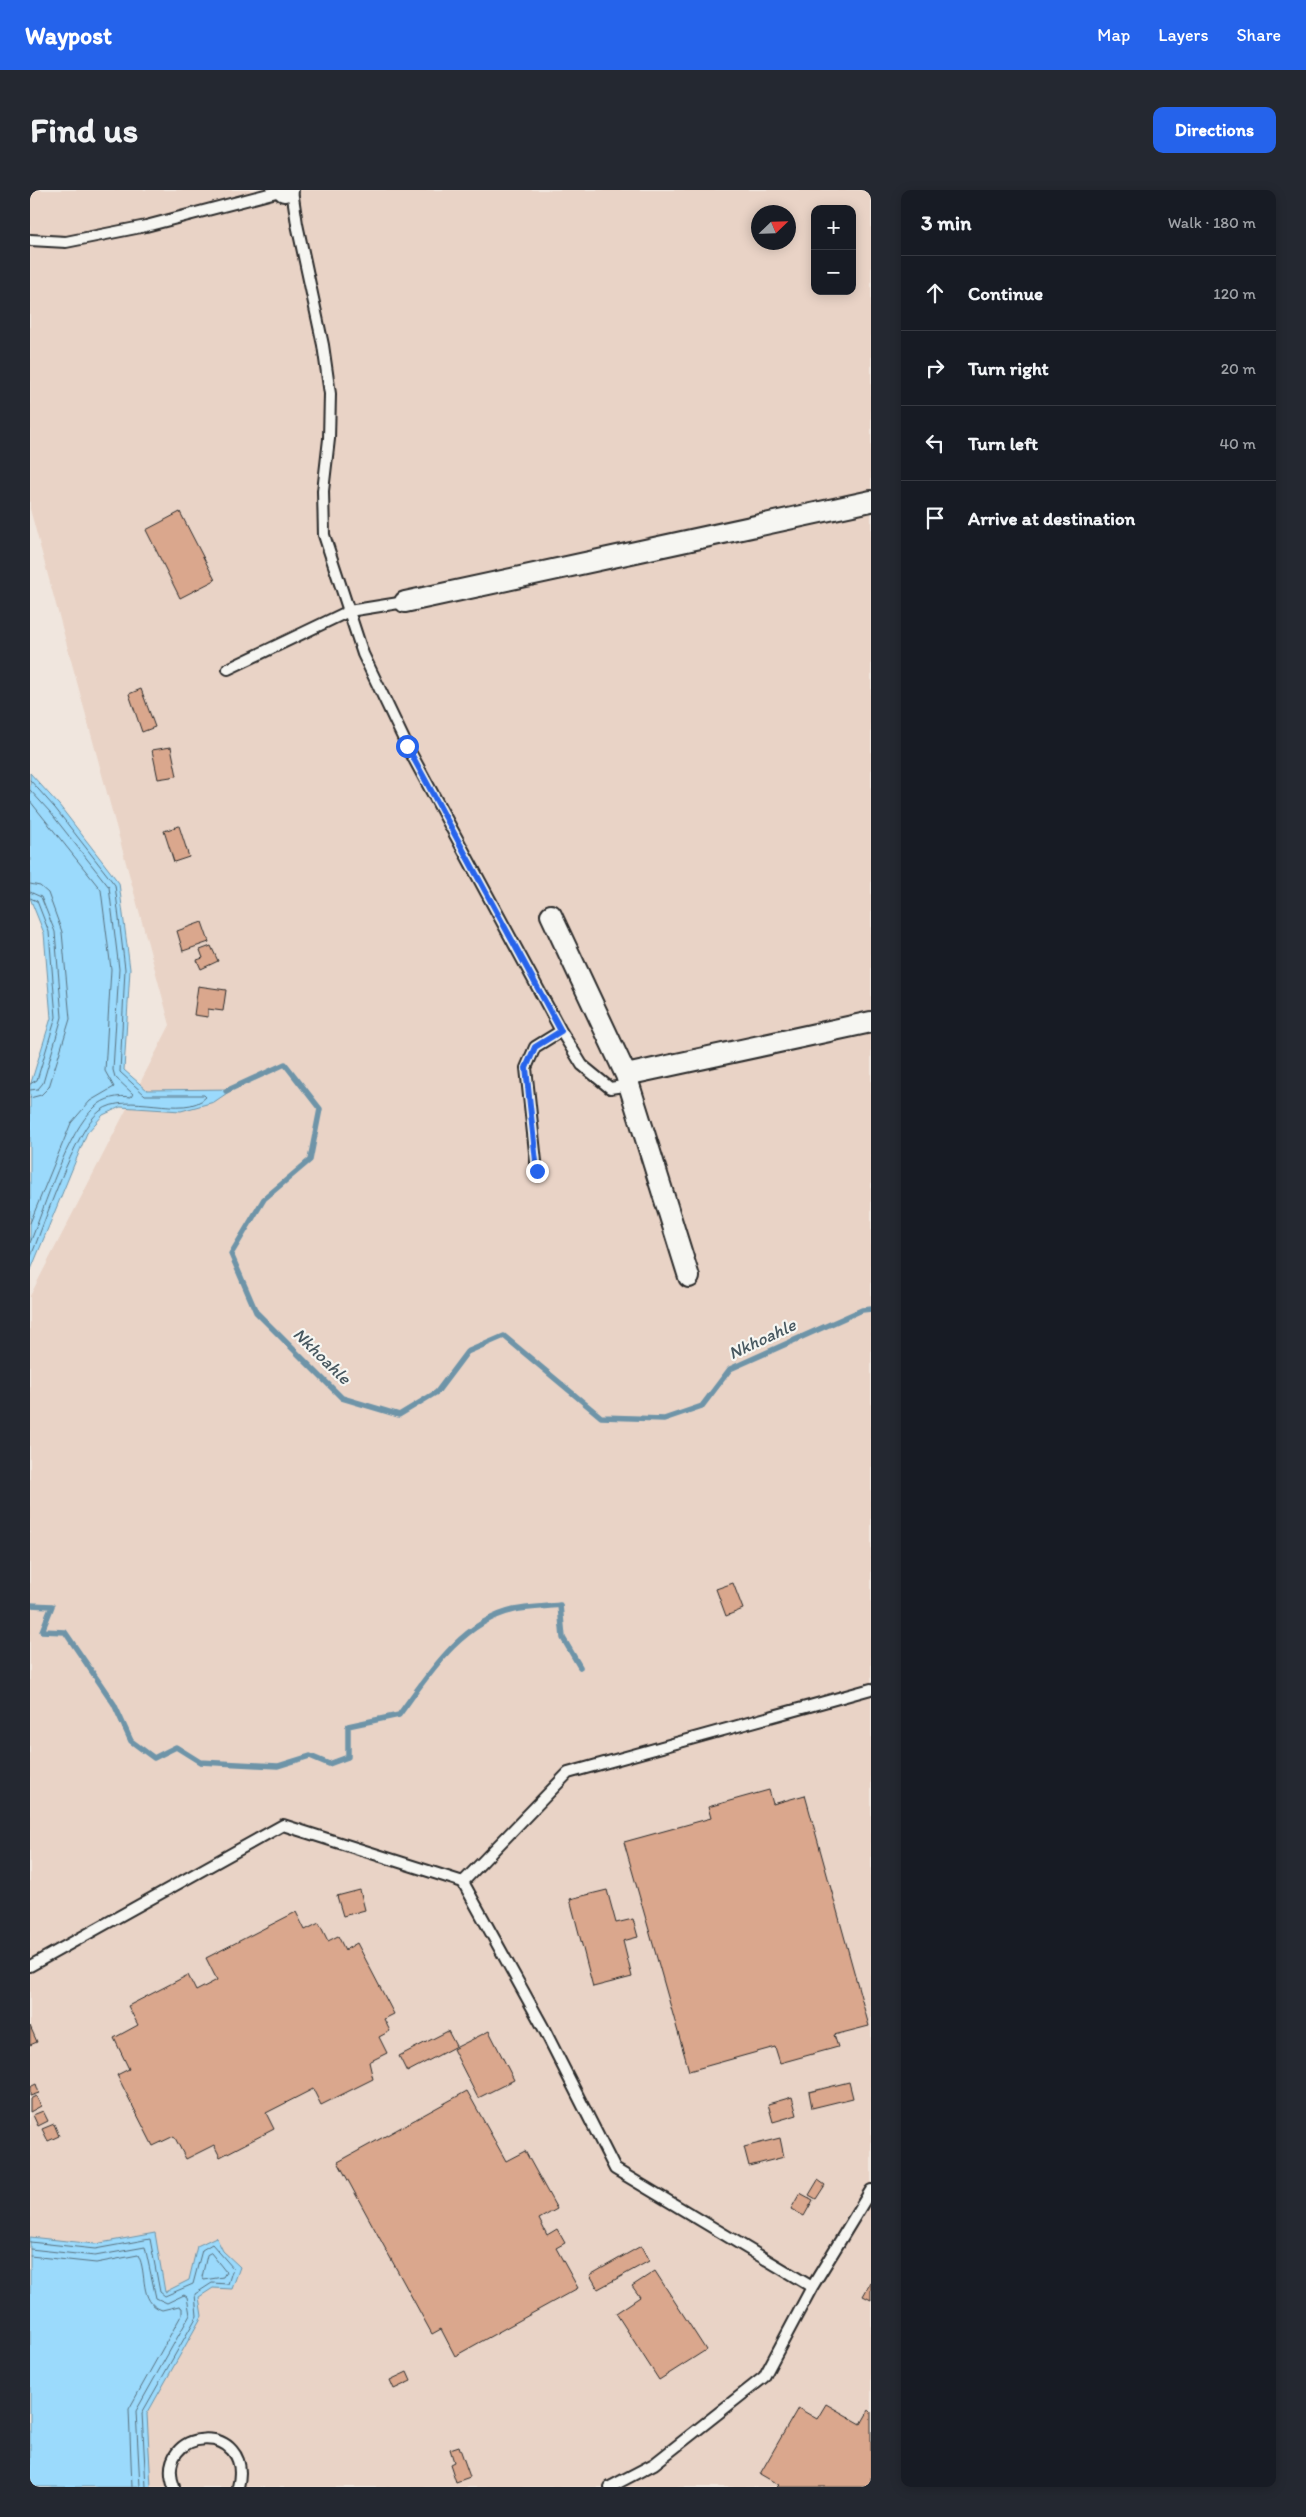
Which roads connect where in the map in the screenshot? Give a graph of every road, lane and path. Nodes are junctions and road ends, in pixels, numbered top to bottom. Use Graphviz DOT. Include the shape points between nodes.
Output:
graph roads {
  1 [pos="287,190"];
  2 [pos="30,240"];
  3 [pos="871,501"];
  4 [pos="404,602"];
  5 [pos="349,611"];
  6 [pos="228,669"];
  7 [pos="551,915"];
  8 [pos="871,1022"];
  9 [pos="561,1031"];
  10 [pos="628,1080"];
  11 [pos="537,1171"];
  12 [pos="689,1277"];
  13 [pos="871,1689"];
  14 [pos="463,1882"];
  15 [pos="30,1966"];
  16 [pos="871,2190"];
  17 [pos="812,2288"];
  18 [pos="174,2487"];
  19 [pos="238,2487"];
  20 [pos="610,2487"];
  1 -- 2 [label="lane" via="146,226 66,242"];
  1 -- 5 [label="lane" via="323,345 330,394 323,491 324,535"];
  3 -- 4 [label="street"];
  4 -- 5 [label="lane"];
  5 -- 6 [label="lane"];
  5 -- 9 [label="lane" via="363,654 407,746"];
  7 -- 10 [label="street"];
  8 -- 10 [label="street"];
  9 -- 10 [label="lane" via="582,1065 610,1088"];
  9 -- 11 [label="lane" via="535,1047 526,1068"];
  10 -- 12 [label="street"];
  13 -- 14 [label="lane" via="568,1772"];
  14 -- 15 [label="lane" via="282,1825"];
  14 -- 17 [label="lane" via="543,2027 615,2169"];
  16 -- 17 [label="lane"];
  17 -- 20 [label="lane" via="764,2377 654,2464"];
  18 -- 19 [label="lane" via="171,2468 174,2458 181,2448 202,2438 214,2439 234,2452 239,2463"];
}
